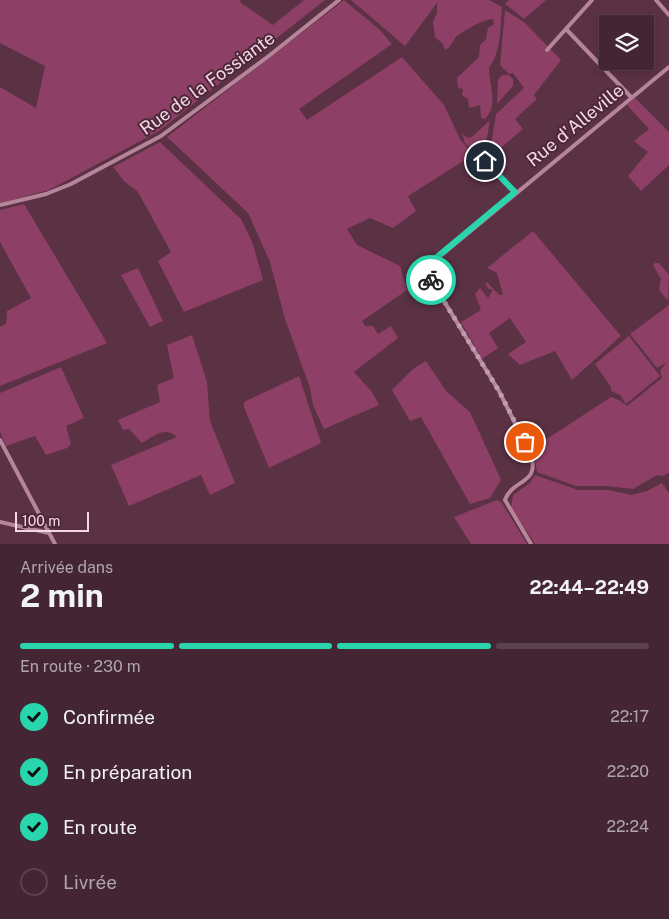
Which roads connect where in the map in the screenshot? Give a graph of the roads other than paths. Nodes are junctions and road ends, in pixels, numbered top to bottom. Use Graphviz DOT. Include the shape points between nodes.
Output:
graph roads {
  1 [pos="339,0"];
  2 [pos="592,0"];
  3 [pos="656,0"];
  4 [pos="669,15"];
  5 [pos="566,29"];
  6 [pos="547,50"];
  7 [pos="669,67"];
  8 [pos="631,97"];
  9 [pos="485,161"];
  10 [pos="515,192"];
  11 [pos="0,205"];
  12 [pos="0,440"];
  13 [pos="0,522"];
  14 [pos="49,533"];
  15 [pos="55,544"];
  16 [pos="531,544"];
  1 -- 11 [label="street, Rue de la Fossiante" via="155,140 46,194"];
  2 -- 5 [label="street"];
  3 -- 4 [label="street"];
  5 -- 6 [label="street"];
  5 -- 8 [label="street"];
  7 -- 8 [label="street, Rue d'Alleville"];
  8 -- 10 [label="street, Rue d'Alleville"];
  9 -- 10 [label="street"];
  10 -- 16 [label="street, Rue d'Alleville" via="436,258 427,270 499,391 532,455 534,464 529,478 512,488 505,500"];
  12 -- 14 [label="street"];
  13 -- 14 [label="street"];
  14 -- 15 [label="street"];
}
